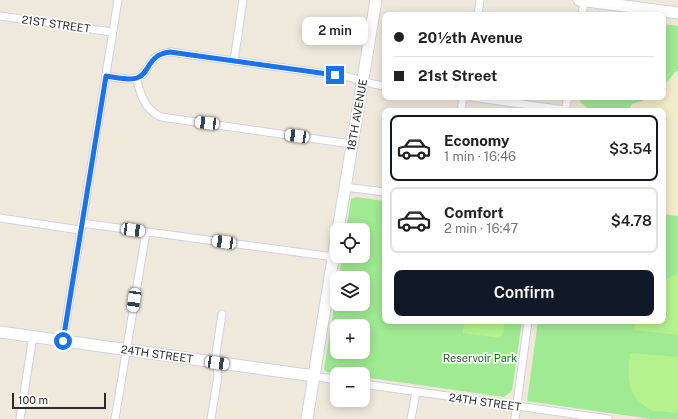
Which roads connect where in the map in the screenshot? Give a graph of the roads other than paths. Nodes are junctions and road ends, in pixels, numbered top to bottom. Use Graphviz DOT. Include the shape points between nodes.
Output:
graph roads {
  1 [pos="118,0"];
  2 [pos="243,0"];
  3 [pos="376,0"];
  4 [pos="480,0"];
  5 [pos="582,0"];
  6 [pos="478,12"];
  7 [pos="582,12"];
  8 [pos="678,13"];
  9 [pos="0,16"];
  10 [pos="112,32"];
  11 [pos="234,61"];
  12 [pos="106,76"];
  13 [pos="136,78"];
  14 [pos="363,81"];
  15 [pos="382,86"];
  16 [pos="493,100"];
  17 [pos="551,108"];
  18 [pos="351,144"];
  19 [pos="344,187"];
  20 [pos="382,192"];
  21 [pos="0,218"];
  22 [pos="339,223"];
  23 [pos="81,226"];
  24 [pos="146,232"];
  25 [pos="330,256"];
  26 [pos="333,263"];
  27 [pos="222,314"];
  28 [pos="528,324"];
  29 [pos="0,332"];
  30 [pos="33,336"];
  31 [pos="63,341"];
  32 [pos="127,350"];
  33 [pos="217,363"];
  34 [pos="314,376"];
  35 [pos="330,379"];
  36 [pos="370,385"];
  37 [pos="416,392"];
  38 [pos="517,406"];
  39 [pos="20,419"];
  40 [pos="115,419"];
  41 [pos="211,419"];
  42 [pos="307,419"];
  43 [pos="411,419"];
  44 [pos="515,419"];
  45 [pos="608,419"];
  1 -- 10 [label="street"];
  2 -- 11 [label="street"];
  3 -- 14 [label="street, 18TH AVENUE"];
  4 -- 6 [label="street"];
  5 -- 7 [label="street"];
  5 -- 8 [label="street"];
  9 -- 10 [label="street, 21ST STREET"];
  10 -- 12 [label="street"];
  11 -- 13 [label="street" via="178,52 164,53 155,57 144,73"];
  11 -- 14 [label="street"];
  12 -- 13 [label="street"];
  12 -- 23 [label="street"];
  13 -- 18 [label="street" via="142,98 150,112 161,118"];
  14 -- 15 [label="street"];
  14 -- 18 [label="street, 18TH AVENUE"];
  16 -- 17 [label="street"];
  18 -- 19 [label="street, 18TH AVENUE"];
  19 -- 20 [label="street"];
  19 -- 22 [label="street, 18TH AVENUE"];
  21 -- 23 [label="street"];
  23 -- 24 [label="street"];
  23 -- 31 [label="street"];
  24 -- 25 [label="street"];
  24 -- 32 [label="street"];
  26 -- 34 [label="street"];
  27 -- 33 [label="street" via="216,353"];
  28 -- 38 [label="street"];
  29 -- 30 [label="street, 24TH STREET"];
  30 -- 31 [label="street, 24TH STREET"];
  30 -- 39 [label="street"];
  31 -- 32 [label="street, 24TH STREET"];
  32 -- 33 [label="street, 24TH STREET"];
  32 -- 40 [label="street"];
  33 -- 34 [label="street, 24TH STREET"];
  33 -- 41 [label="street" via="218,376"];
  34 -- 35 [label="street, 24TH STREET"];
  34 -- 42 [label="street"];
  36 -- 37 [label="street, 24TH STREET"];
  37 -- 38 [label="street, 24TH STREET"];
  37 -- 43 [label="street"];
  38 -- 44 [label="street"];
  38 -- 45 [label="street, 24TH STREET"];
}
